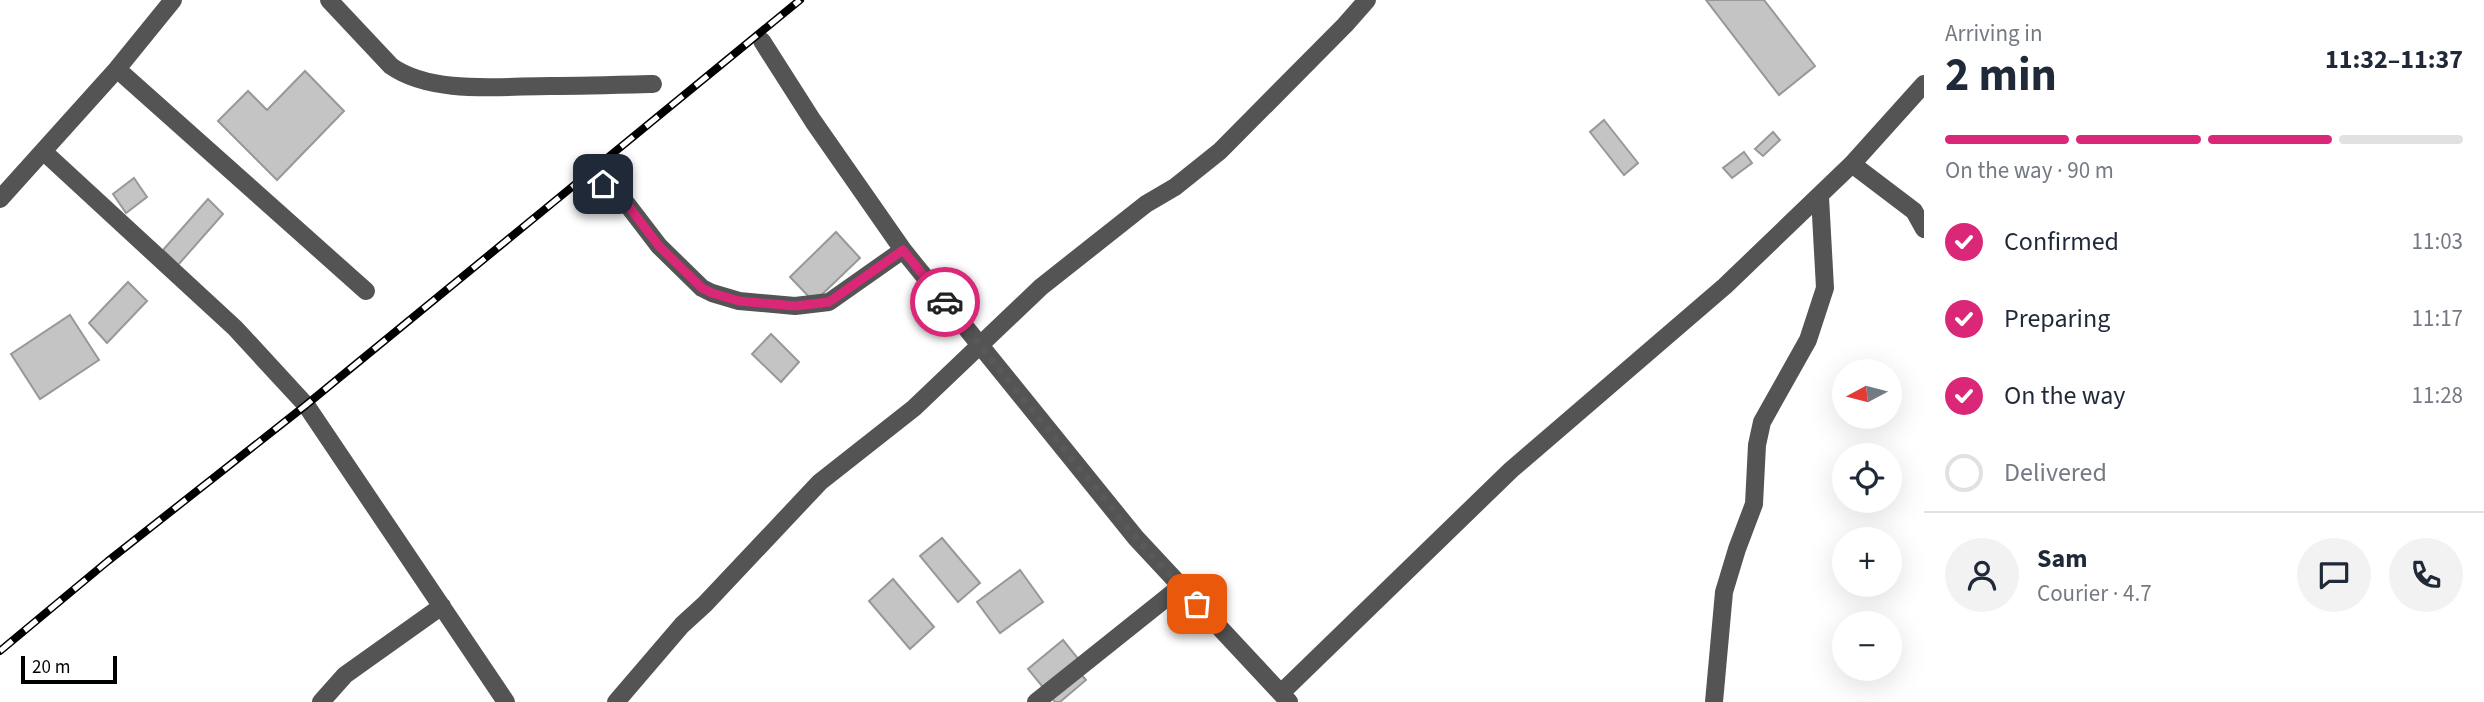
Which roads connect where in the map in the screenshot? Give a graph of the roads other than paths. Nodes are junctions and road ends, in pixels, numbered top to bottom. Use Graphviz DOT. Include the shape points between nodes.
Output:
graph roads {
  1 [pos="173,0"];
  2 [pos="329,0"];
  3 [pos="1367,0"];
  4 [pos="762,41"];
  5 [pos="117,69"];
  6 [pos="1924,83"];
  7 [pos="653,84"];
  8 [pos="43,151"];
  9 [pos="1852,164"];
  10 [pos="603,184"];
  11 [pos="1819,197"];
  12 [pos="0,199"];
  13 [pos="1924,229"];
  14 [pos="903,250"];
  15 [pos="366,291"];
  16 [pos="979,345"];
  17 [pos="1180,587"];
  18 [pos="442,606"];
  19 [pos="1285,698"];
  20 [pos="321,702"];
  21 [pos="506,702"];
  22 [pos="616,702"];
  23 [pos="1036,702"];
  24 [pos="1714,702"];
  1 -- 5 [label="street"];
  2 -- 7 [label="street" via="391,66 423,81 526,87"];
  3 -- 16 [label="street" via="1220,151 1041,287"];
  4 -- 14 [label="street"];
  5 -- 8 [label="street"];
  5 -- 15 [label="street"];
  6 -- 9 [label="street"];
  8 -- 12 [label="street"];
  8 -- 18 [label="street" via="235,328 306,405"];
  9 -- 11 [label="street"];
  9 -- 13 [label="street" via="1914,211"];
  10 -- 14 [label="street" via="623,199 659,246 702,288 739,301 795,306 829,302"];
  11 -- 19 [label="street" via="1726,286 1511,470"];
  11 -- 24 [label="street" via="1825,288 1808,340 1762,422 1754,504 1724,592"];
  14 -- 16 [label="street"];
  16 -- 17 [label="street"];
  16 -- 22 [label="street" via="914,408 820,482 682,625"];
  17 -- 19 [label="street"];
  17 -- 23 [label="street"];
  18 -- 20 [label="street" via="345,675"];
  18 -- 21 [label="street"];
}
